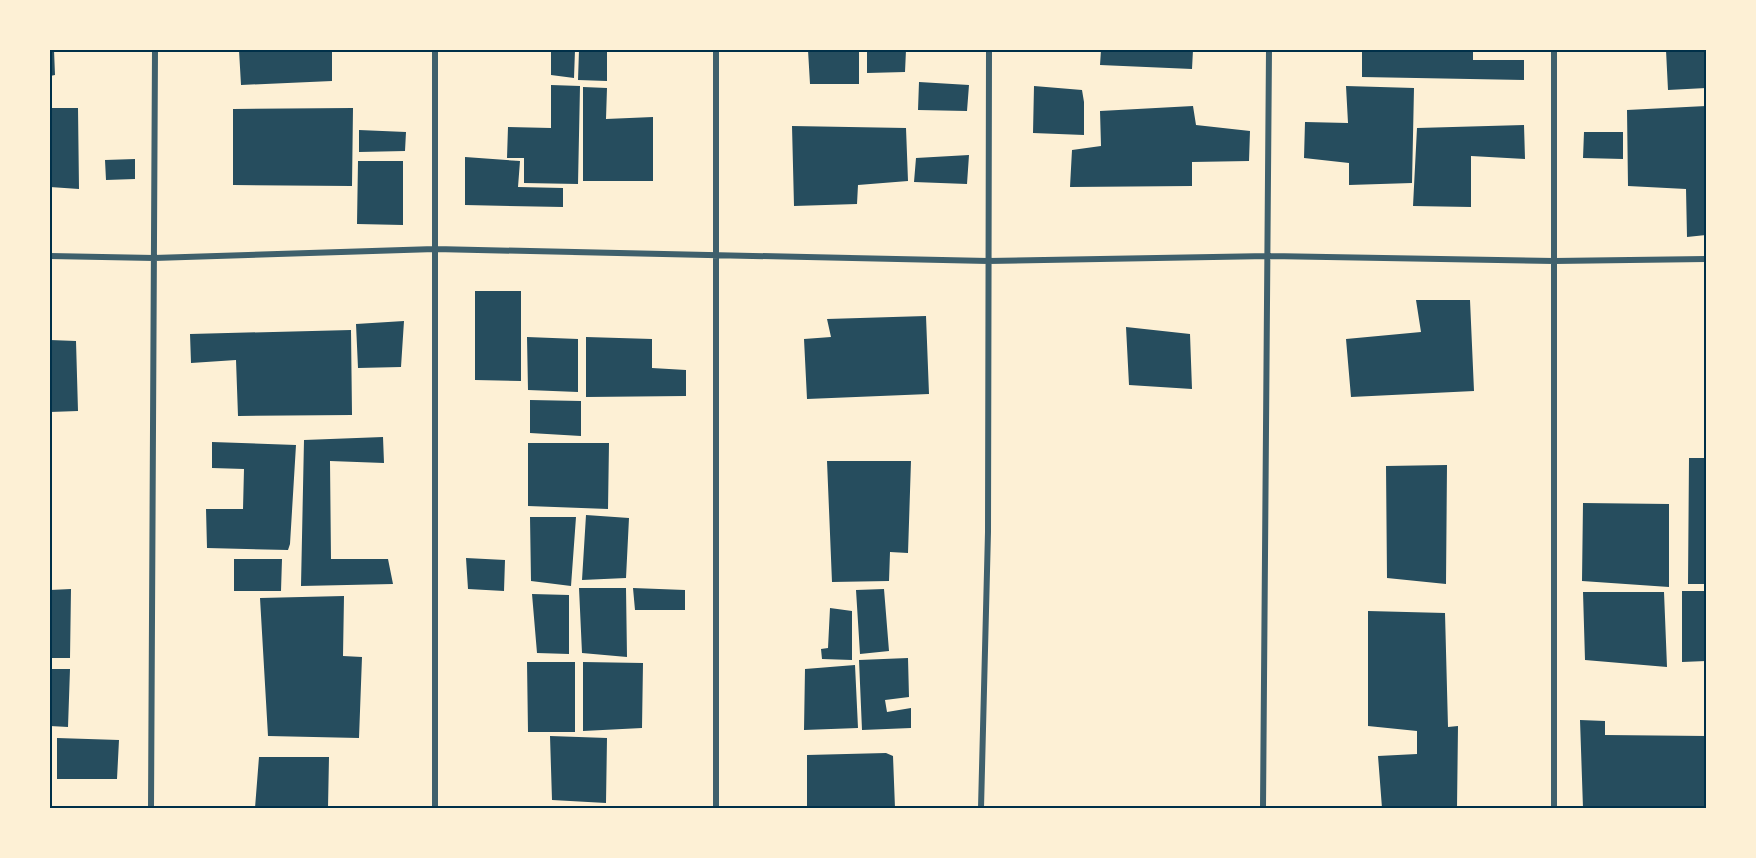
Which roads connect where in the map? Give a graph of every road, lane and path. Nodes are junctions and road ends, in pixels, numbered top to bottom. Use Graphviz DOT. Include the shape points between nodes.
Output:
graph roads {
  1 [pos="155,50"];
  2 [pos="435,50"];
  3 [pos="716,50"];
  4 [pos="989,50"];
  5 [pos="1269,50"];
  6 [pos="1554,50"];
  7 [pos="435,249"];
  8 [pos="716,255"];
  9 [pos="50,256"];
  10 [pos="1269,256"];
  11 [pos="154,258"];
  12 [pos="1707,259"];
  13 [pos="988,261"];
  14 [pos="1554,261"];
  15 [pos="151,808"];
  16 [pos="435,808"];
  17 [pos="716,808"];
  18 [pos="981,808"];
  19 [pos="1263,808"];
  20 [pos="1554,808"];
  1 -- 11 [label="street"];
  2 -- 7 [label="street"];
  3 -- 8 [label="street"];
  4 -- 13 [label="street"];
  5 -- 10 [label="street"];
  6 -- 14 [label="street"];
  7 -- 8 [label="street"];
  7 -- 11 [label="street"];
  7 -- 16 [label="street"];
  8 -- 13 [label="street"];
  8 -- 17 [label="street"];
  9 -- 11 [label="street"];
  10 -- 13 [label="street"];
  10 -- 14 [label="street"];
  10 -- 19 [label="street"];
  11 -- 15 [label="street"];
  12 -- 14 [label="street"];
  13 -- 18 [label="street" via="988,532"];
  14 -- 20 [label="street"];
}
